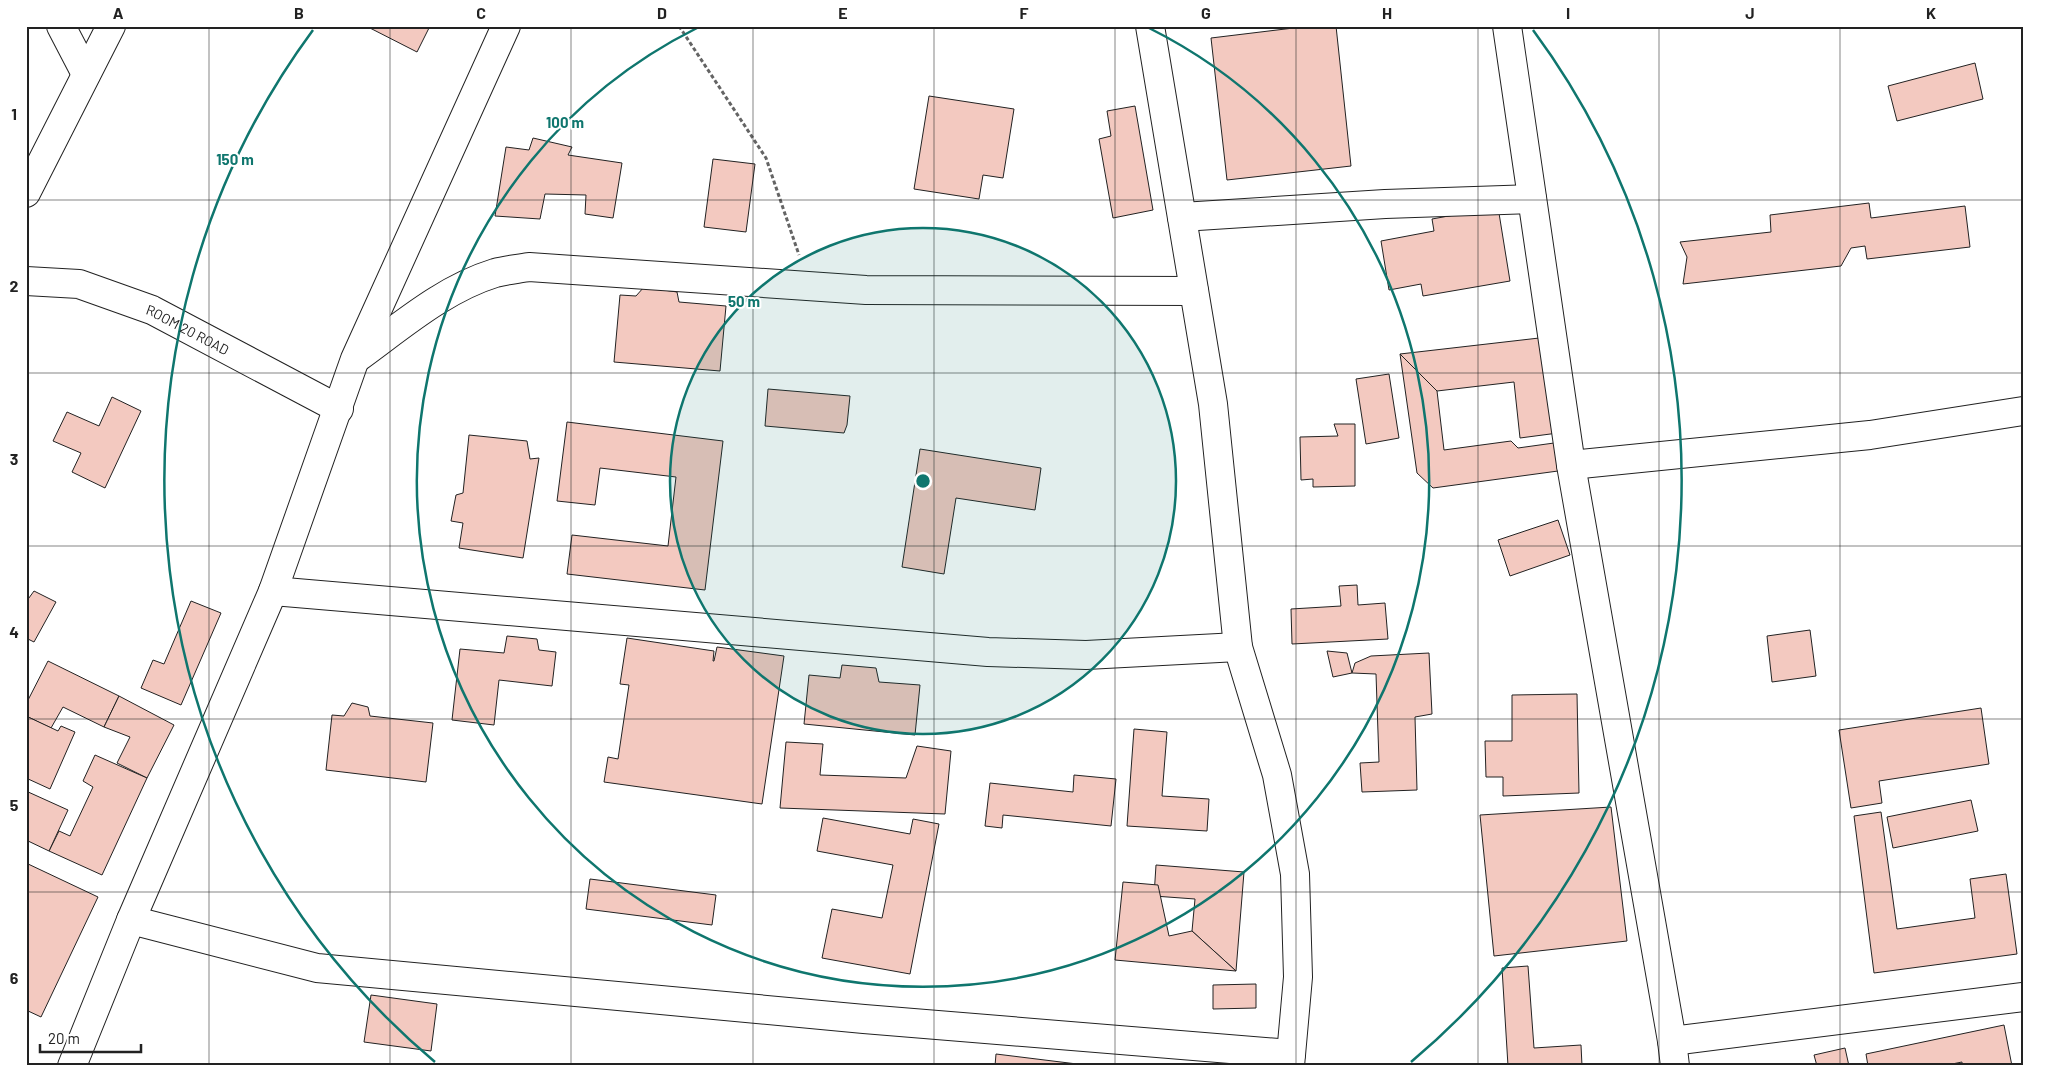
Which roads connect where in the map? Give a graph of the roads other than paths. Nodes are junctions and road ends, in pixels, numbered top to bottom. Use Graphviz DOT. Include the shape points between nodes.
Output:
graph roads {
  1 [pos="61,26"];
  2 [pos="111,26"];
  3 [pos="506,26"];
  4 [pos="1150,26"];
  5 [pos="1507,26"];
  6 [pos="86,74"];
  7 [pos="26,193"];
  8 [pos="1532,200"];
  9 [pos="1182,217"];
  10 [pos="26,281"];
  11 [pos="1194,291"];
  12 [pos="355,360"];
  13 [pos="339,409"];
  14 [pos="2023,411"];
  15 [pos="1571,465"];
  16 [pos="273,591"];
  17 [pos="1238,647"];
  18 [pos="131,920"];
  19 [pos="2023,997"];
  20 [pos="1674,1054"];
  21 [pos="1290,1060"];
  22 [pos="72,1066"];
  1 -- 6 [label="street"];
  2 -- 6 [label="street"];
  3 -- 12 [label="street"];
  4 -- 9 [label="street"];
  5 -- 8 [label="street"];
  6 -- 7 [label="street"];
  8 -- 9 [label="street" via="1385,204"];
  8 -- 15 [label="street"];
  9 -- 11 [label="street"];
  10 -- 13 [label="street, ROOM 20 ROAD" via="79,284 152,310"];
  11 -- 12 [label="street" via="866,290 529,267 495,273 460,288 426,308"];
  11 -- 17 [label="street" via="1213,404"];
  12 -- 13 [label="street"];
  13 -- 16 [label="street"];
  14 -- 15 [label="street" via="1870,435"];
  15 -- 20 [label="street"];
  16 -- 17 [label="street" via="988,652 1086,655"];
  16 -- 18 [label="street"];
  17 -- 21 [label="street" via="1277,775 1294,874 1298,978"];
  18 -- 21 [label="street" via="317,968"];
  18 -- 22 [label="street"];
  19 -- 20 [label="street"];
}
